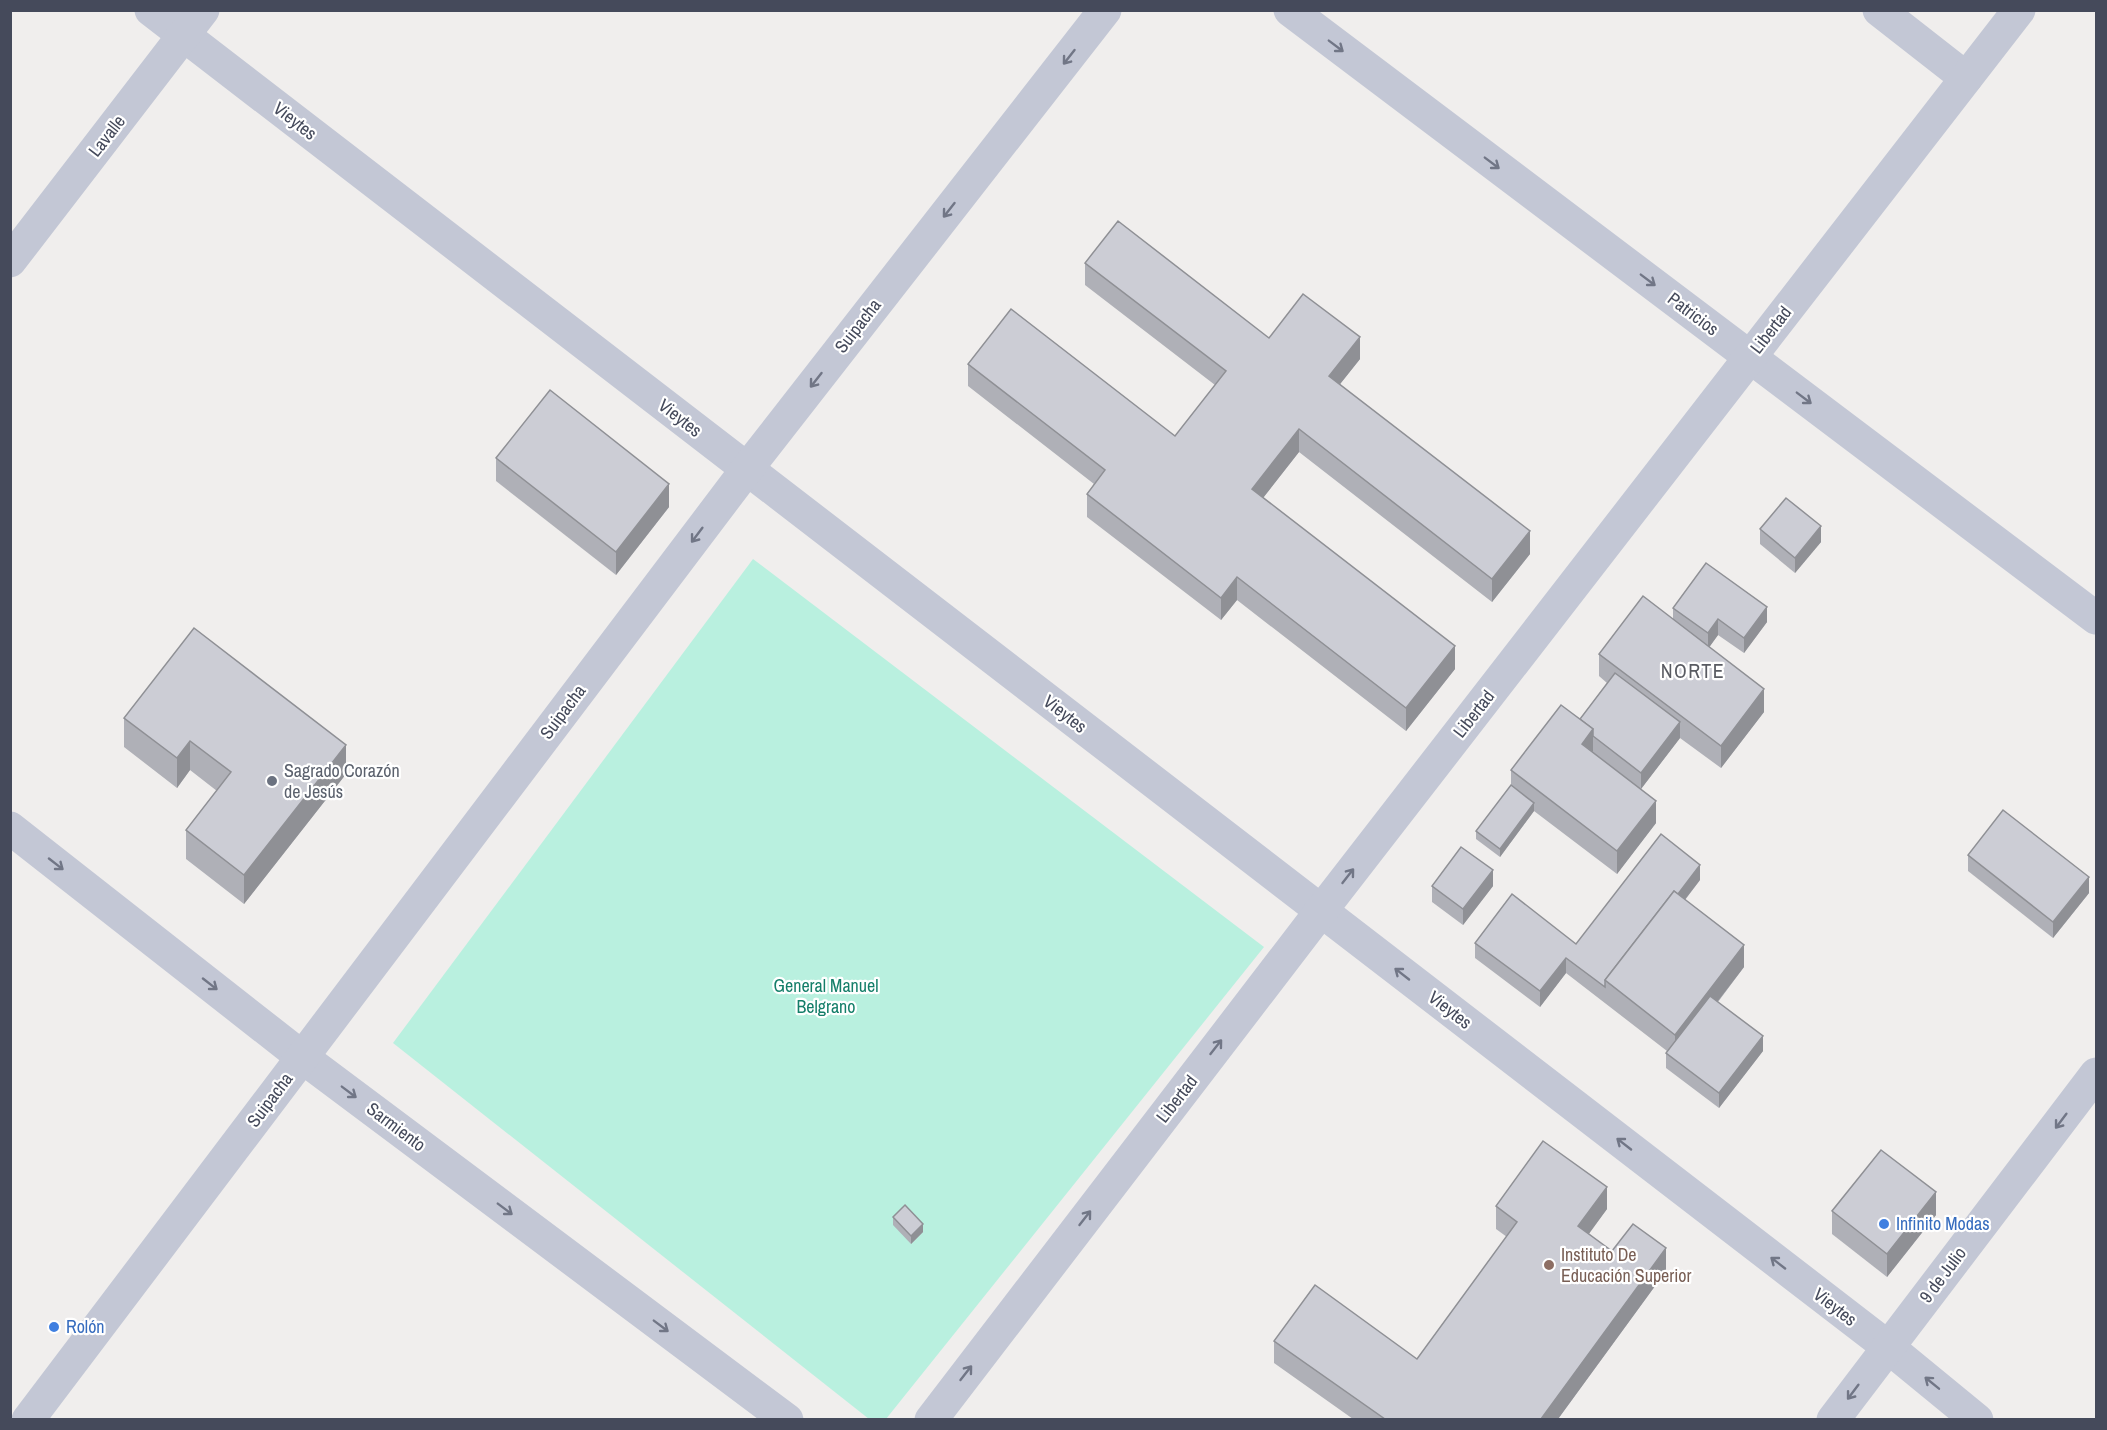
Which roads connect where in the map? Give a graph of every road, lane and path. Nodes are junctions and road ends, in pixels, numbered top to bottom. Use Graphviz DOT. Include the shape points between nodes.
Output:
graph roads {
  1 [pos="151,10"];
  2 [pos="1105,10"];
  3 [pos="1290,10"];
  4 [pos="1879,10"];
  5 [pos="2019,10"];
  6 [pos="193,23"];
  7 [pos="1966,78"];
  8 [pos="10,261"];
  9 [pos="1750,357"];
  10 [pos="747,469"];
  11 [pos="2097,618"];
  12 [pos="10,828"];
  13 [pos="1321,911"];
  14 [pos="302,1057"];
  15 [pos="2097,1074"];
  16 [pos="1888,1347"];
  17 [pos="28,1419"];
  18 [pos="787,1419"];
  19 [pos="931,1419"];
  20 [pos="1833,1419"];
  21 [pos="1977,1419"];
  1 -- 6 [label="street, Vieytes"];
  2 -- 10 [label="street, Suipacha, one-way"];
  3 -- 9 [label="street, Patricios, one-way"];
  4 -- 7 [label="street"];
  5 -- 7 [label="street, Libertad"];
  6 -- 8 [label="street, Lavalle"];
  6 -- 10 [label="street, Vieytes"];
  7 -- 9 [label="street, Libertad"];
  9 -- 11 [label="street, Patricios, one-way"];
  13 -- 9 [label="street, Libertad, one-way"];
  10 -- 13 [label="street, Vieytes"];
  10 -- 14 [label="street, Suipacha, one-way"];
  12 -- 14 [label="street, Sarmiento, one-way"];
  16 -- 13 [label="street, Vieytes, one-way"];
  19 -- 13 [label="street, Libertad, one-way"];
  14 -- 17 [label="street, Suipacha"];
  14 -- 18 [label="street, Sarmiento, one-way"];
  15 -- 16 [label="street, 9 de Julio, one-way"];
  16 -- 20 [label="street, 9 de Julio, one-way"];
  21 -- 16 [label="street, Vieytes, one-way"];
}
